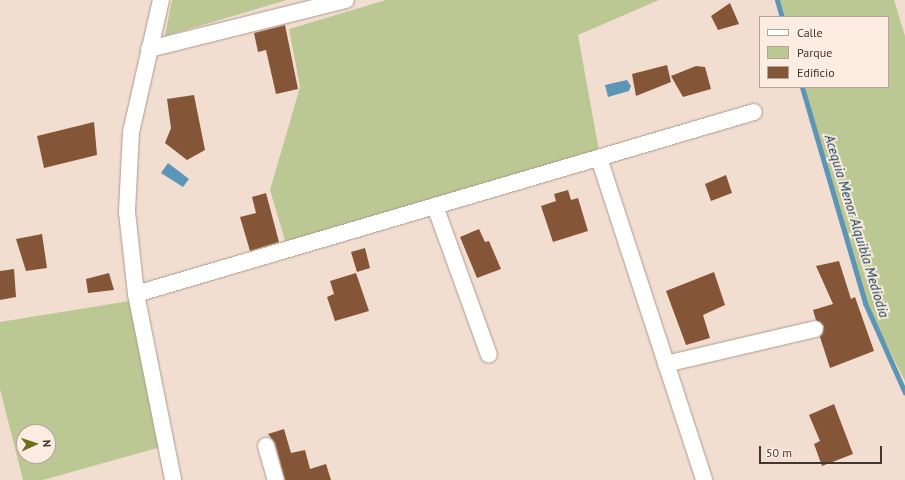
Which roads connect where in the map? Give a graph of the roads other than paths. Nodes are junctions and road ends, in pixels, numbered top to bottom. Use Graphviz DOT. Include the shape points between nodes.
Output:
graph roads {
  1 [pos="162,0"];
  2 [pos="346,0"];
  3 [pos="149,49"];
  4 [pos="754,112"];
  5 [pos="599,158"];
  6 [pos="435,206"];
  7 [pos="136,294"];
  8 [pos="815,329"];
  9 [pos="489,355"];
  10 [pos="666,364"];
  11 [pos="266,446"];
  12 [pos="173,480"];
  13 [pos="276,480"];
  14 [pos="704,480"];
  1 -- 3 [label="street"];
  2 -- 3 [label="street"];
  3 -- 7 [label="street" via="131,132 127,180 127,212"];
  4 -- 5 [label="street"];
  5 -- 6 [label="street"];
  5 -- 10 [label="street"];
  6 -- 7 [label="street"];
  6 -- 9 [label="street"];
  7 -- 12 [label="street"];
  8 -- 10 [label="street"];
  10 -- 14 [label="street"];
  11 -- 13 [label="street"];
}
